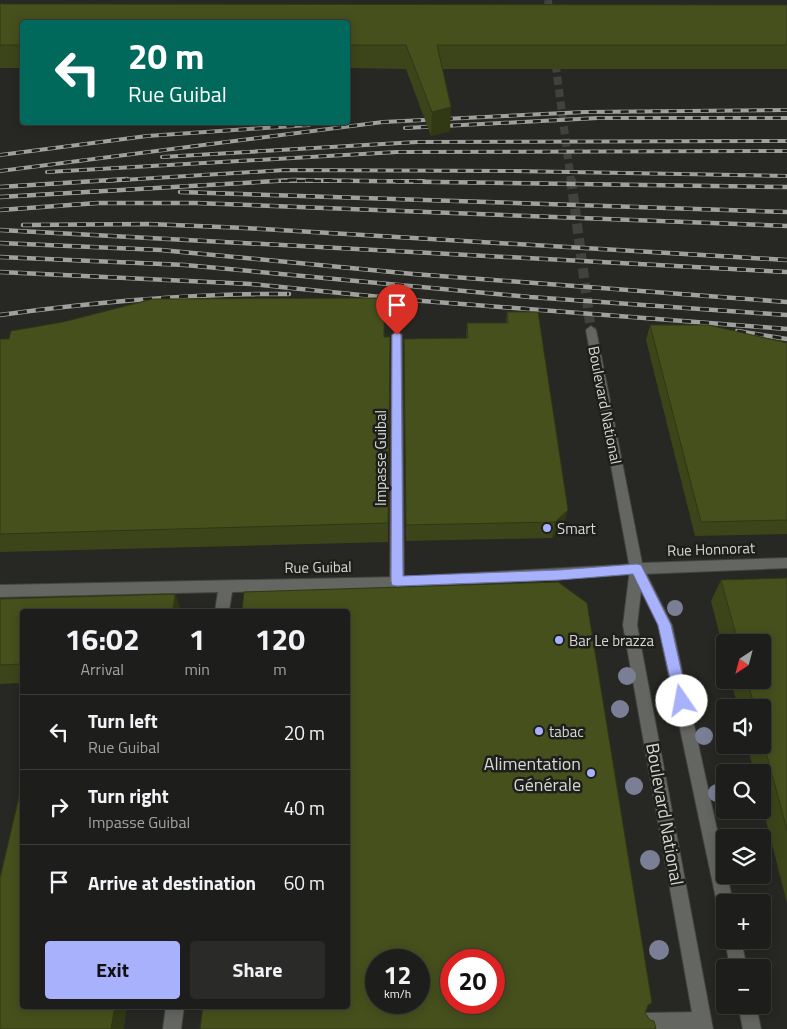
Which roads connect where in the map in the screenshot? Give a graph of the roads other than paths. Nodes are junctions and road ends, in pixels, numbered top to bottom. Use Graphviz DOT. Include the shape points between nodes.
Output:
graph roads {
  1 [pos="591,330"];
  2 [pos="397,335"];
  3 [pos="787,563"];
  4 [pos="637,569"];
  5 [pos="397,581"];
  6 [pos="226,585"];
  7 [pos="0,591"];
  8 [pos="222,609"];
  9 [pos="723,894"];
  10 [pos="174,1009"];
  11 [pos="749,1014"];
  12 [pos="646,1022"];
  13 [pos="703,1025"];
  14 [pos="172,1029"];
  15 [pos="752,1029"];
  1 -- 4 [label="street, Boulevard National"];
  2 -- 5 [label="street, Impasse Guibal"];
  3 -- 4 [label="street, Rue Honnorat"];
  4 -- 5 [label="street, Rue Guibal"];
  4 -- 9 [label="street, Boulevard National" via="667,633"];
  4 -- 13 [label="street, Boulevard National" via="630,625"];
  5 -- 6 [label="street, Rue Guibal"];
  6 -- 7 [label="street, Rue Guibal"];
  6 -- 8 [label="street"];
  10 -- 14 [label="street"];
  11 -- 15 [label="street"];
  12 -- 13 [label="street"];
}
